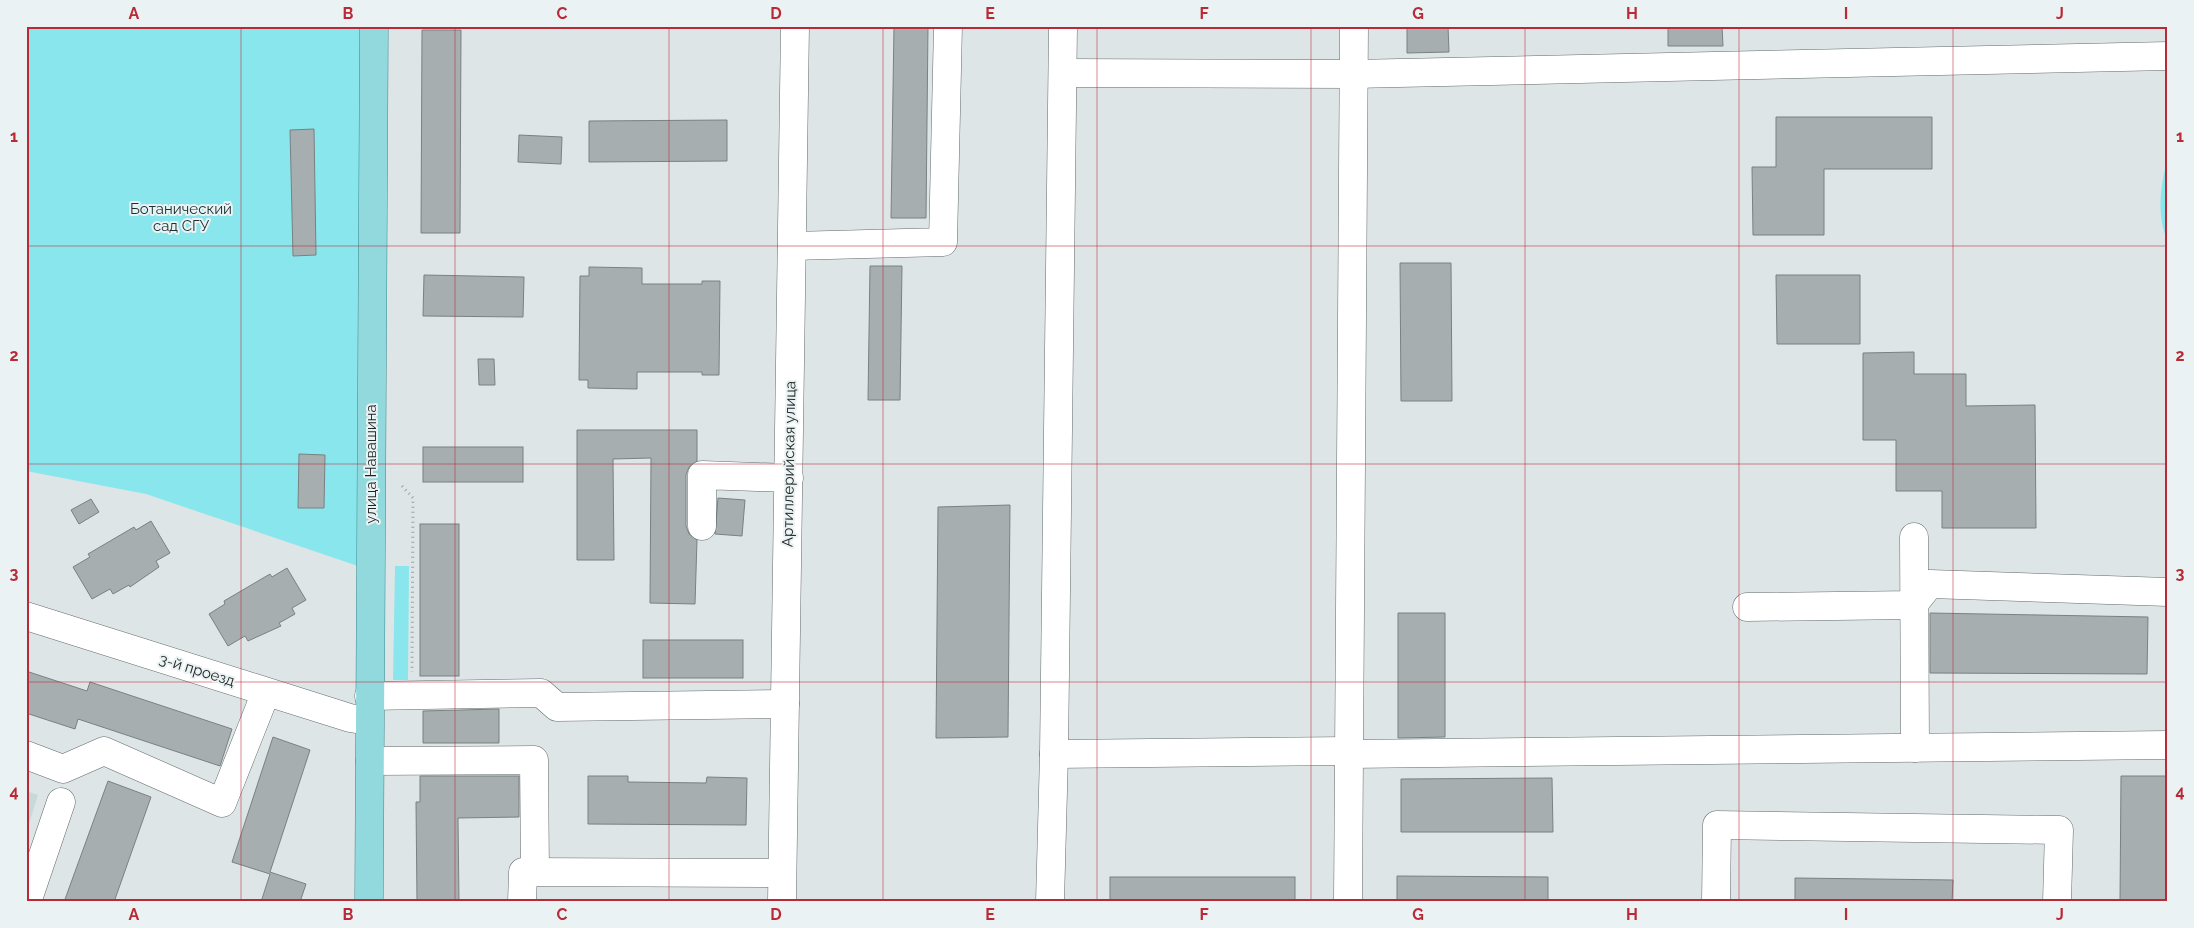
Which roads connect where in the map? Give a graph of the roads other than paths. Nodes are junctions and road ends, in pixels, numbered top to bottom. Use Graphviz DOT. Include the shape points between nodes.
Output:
graph roads {
  1 [pos="374,26"];
  2 [pos="795,26"];
  3 [pos="948,26"];
  4 [pos="1063,26"];
  5 [pos="1354,26"];
  6 [pos="2168,56"];
  7 [pos="1063,73"];
  8 [pos="1353,74"];
  9 [pos="792,246"];
  10 [pos="789,478"];
  11 [pos="702,526"];
  12 [pos="1914,537"];
  13 [pos="2168,592"];
  14 [pos="1913,606"];
  15 [pos="1747,607"];
  16 [pos="26,616"];
  17 [pos="266,692"];
  18 [pos="785,704"];
  19 [pos="369,708"];
  20 [pos="2168,745"];
  21 [pos="1915,748"];
  22 [pos="1349,753"];
  23 [pos="26,754"];
  24 [pos="1054,754"];
  25 [pos="370,761"];
  26 [pos="61,802"];
  27 [pos="535,872"];
  28 [pos="782,873"];
  29 [pos="27,902"];
  30 [pos="369,902"];
  31 [pos="522,902"];
  32 [pos="782,902"];
  33 [pos="1050,902"];
  34 [pos="1348,902"];
  35 [pos="1716,902"];
  36 [pos="2057,902"];
  1 -- 19 [label="main road, улица Навашина"];
  2 -- 9 [label="street, Артиллерийская улица"];
  3 -- 9 [label="street" via="943,242"];
  4 -- 7 [label="street"];
  5 -- 8 [label="street"];
  6 -- 8 [label="street"];
  7 -- 8 [label="street"];
  7 -- 24 [label="street"];
  8 -- 22 [label="street"];
  9 -- 10 [label="street, Артиллерийская улица"];
  10 -- 11 [label="street" via="702,475"];
  10 -- 18 [label="street, Артиллерийская улица"];
  12 -- 14 [label="street"];
  13 -- 14 [label="street" via="1930,584"];
  14 -- 15 [label="street"];
  14 -- 21 [label="street"];
  16 -- 17 [label="street, 3-й проезд"];
  17 -- 19 [label="street, 3-й проезд" via="350,718"];
  17 -- 23 [label="street" via="222,803 104,751 63,769"];
  18 -- 19 [label="street, 3-й проезд" via="557,707 540,693"];
  18 -- 28 [label="street, Артиллерийская улица"];
  19 -- 25 [label="main road, улица Навашина"];
  20 -- 21 [label="street"];
  21 -- 22 [label="street"];
  22 -- 24 [label="street"];
  22 -- 34 [label="street"];
  24 -- 33 [label="street"];
  25 -- 27 [label="street" via="534,760"];
  25 -- 30 [label="main road, улица Навашина"];
  26 -- 29 [label="street"];
  27 -- 28 [label="street"];
  27 -- 31 [label="street" via="522,872"];
  28 -- 32 [label="street, Артиллерийская улица"];
  35 -- 36 [label="street" via="1717,825 2059,830"];
}
